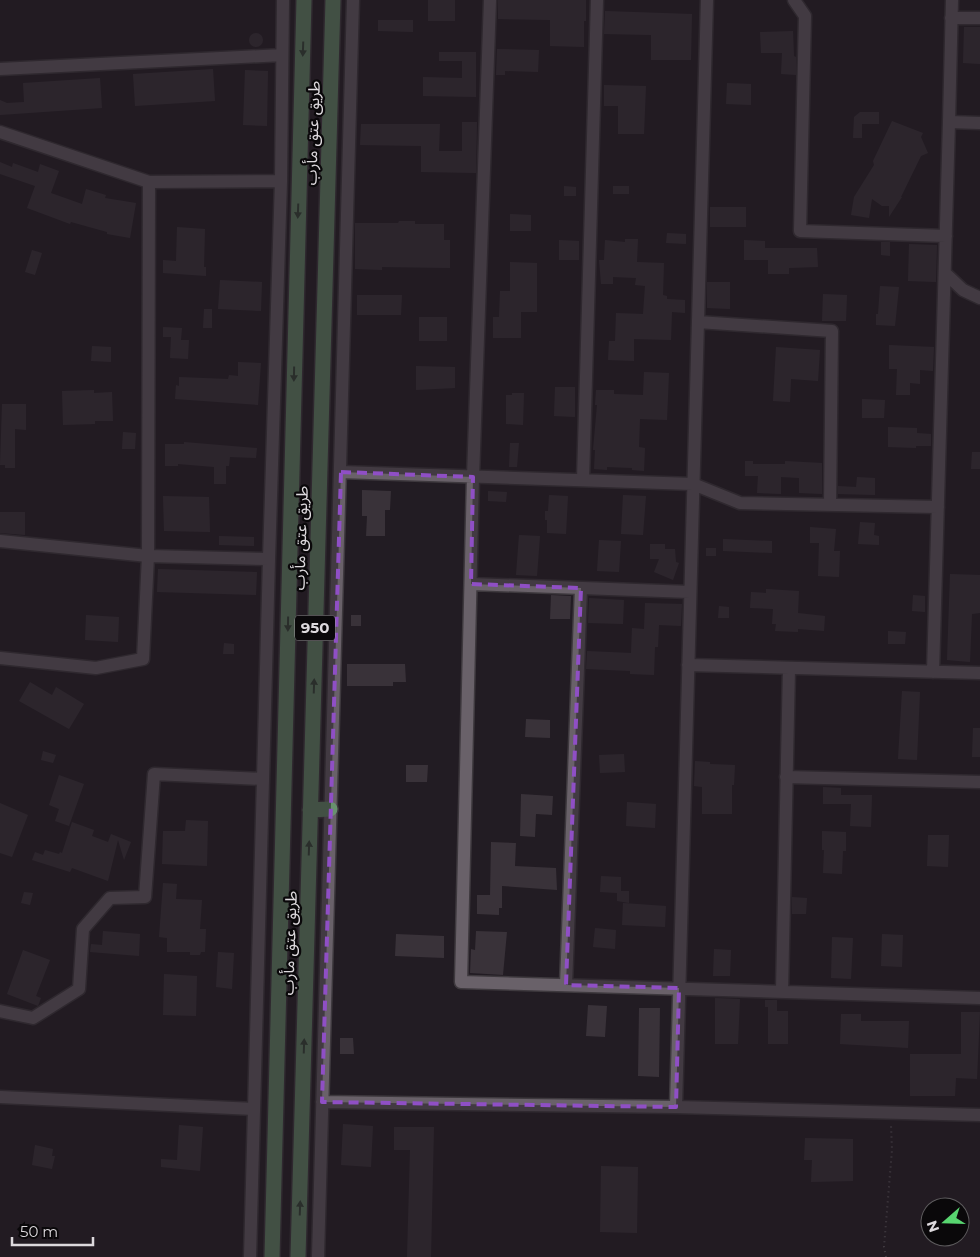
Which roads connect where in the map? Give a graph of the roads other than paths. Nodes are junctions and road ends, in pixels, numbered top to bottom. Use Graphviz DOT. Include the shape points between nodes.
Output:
graph roads {
  1 [pos="283,0"];
  2 [pos="304,0"];
  3 [pos="333,0"];
  4 [pos="353,0"];
  5 [pos="490,0"];
  6 [pos="597,0"];
  7 [pos="707,0"];
  8 [pos="794,0"];
  9 [pos="952,0"];
  10 [pos="951,18"];
  11 [pos="980,18"];
  12 [pos="282,55"];
  13 [pos="0,69"];
  14 [pos="949,122"];
  15 [pos="980,123"];
  16 [pos="0,132"];
  17 [pos="281,181"];
  18 [pos="149,182"];
  19 [pos="946,236"];
  20 [pos="945,273"];
  21 [pos="980,298"];
  22 [pos="698,322"];
  23 [pos="341,472"];
  24 [pos="473,477"];
  25 [pos="583,480"];
  26 [pos="693,484"];
  27 [pos="830,505"];
  28 [pos="938,507"];
  29 [pos="0,541"];
  30 [pos="148,556"];
  31 [pos="269,560"];
  32 [pos="471,584"];
  33 [pos="581,588"];
  34 [pos="690,592"];
  35 [pos="0,658"];
  36 [pos="688,665"];
  37 [pos="789,668"];
  38 [pos="932,672"];
  39 [pos="980,673"];
  40 [pos="786,777"];
  41 [pos="263,779"];
  42 [pos="980,782"];
  43 [pos="330,809"];
  44 [pos="310,810"];
  45 [pos="308,878"];
  46 [pos="283,879"];
  47 [pos="566,985"];
  48 [pos="679,988"];
  49 [pos="782,991"];
  50 [pos="980,998"];
  51 [pos="0,1011"];
  52 [pos="0,1097"];
  53 [pos="322,1102"];
  54 [pos="676,1107"];
  55 [pos="254,1109"];
  56 [pos="980,1115"];
  57 [pos="250,1257"];
  58 [pos="272,1257"];
  59 [pos="298,1257"];
  60 [pos="318,1257"];
  1 -- 12 [label="street"];
  2 -- 46 [label="main road, طريق عتق مأرب / 950, one-way"];
  44 -- 3 [label="main road, طريق عتق مأرب / 950, one-way"];
  4 -- 23 [label="street"];
  5 -- 24 [label="street"];
  6 -- 25 [label="street"];
  7 -- 22 [label="street"];
  8 -- 19 [label="street" via="805,16 800,231"];
  9 -- 10 [label="street"];
  10 -- 11 [label="street"];
  10 -- 14 [label="street"];
  12 -- 13 [label="street"];
  12 -- 17 [label="street"];
  14 -- 15 [label="street"];
  14 -- 19 [label="street"];
  16 -- 18 [label="street"];
  17 -- 18 [label="street"];
  17 -- 31 [label="street"];
  18 -- 30 [label="street"];
  19 -- 20 [label="street"];
  20 -- 21 [label="street" via="963,290"];
  20 -- 28 [label="street"];
  22 -- 26 [label="street"];
  22 -- 27 [label="street" via="832,331"];
  23 -- 24 [label="street"];
  23 -- 43 [label="street"];
  24 -- 25 [label="street"];
  24 -- 32 [label="street"];
  25 -- 26 [label="street"];
  26 -- 27 [label="street" via="740,503"];
  26 -- 34 [label="street"];
  27 -- 28 [label="street"];
  28 -- 38 [label="street"];
  29 -- 30 [label="street"];
  30 -- 31 [label="street"];
  30 -- 35 [label="street" via="143,659 96,668"];
  31 -- 41 [label="street"];
  32 -- 33 [label="street"];
  32 -- 47 [label="street" via="461,982"];
  33 -- 34 [label="street"];
  33 -- 47 [label="street"];
  34 -- 36 [label="street"];
  36 -- 37 [label="street"];
  36 -- 48 [label="street"];
  37 -- 38 [label="street"];
  37 -- 40 [label="street"];
  38 -- 39 [label="street"];
  40 -- 42 [label="street"];
  40 -- 49 [label="street"];
  41 -- 51 [label="street" via="154,774 146,897 110,898 83,929 79,989 33,1018"];
  41 -- 55 [label="street"];
  43 -- 44 [label="main road"];
  43 -- 53 [label="street"];
  45 -- 44 [label="main road, طريق عتق مأرب / 950, one-way"];
  45 -- 46 [label="main road"];
  59 -- 45 [label="main road, طريق عتق مأرب / 950, one-way"];
  46 -- 58 [label="main road, طريق عتق مأرب / 950"];
  47 -- 48 [label="street"];
  48 -- 49 [label="street"];
  48 -- 54 [label="street"];
  49 -- 50 [label="street"];
  52 -- 55 [label="street"];
  53 -- 54 [label="street"];
  53 -- 60 [label="street"];
  54 -- 56 [label="street"];
  55 -- 57 [label="street"];
}
